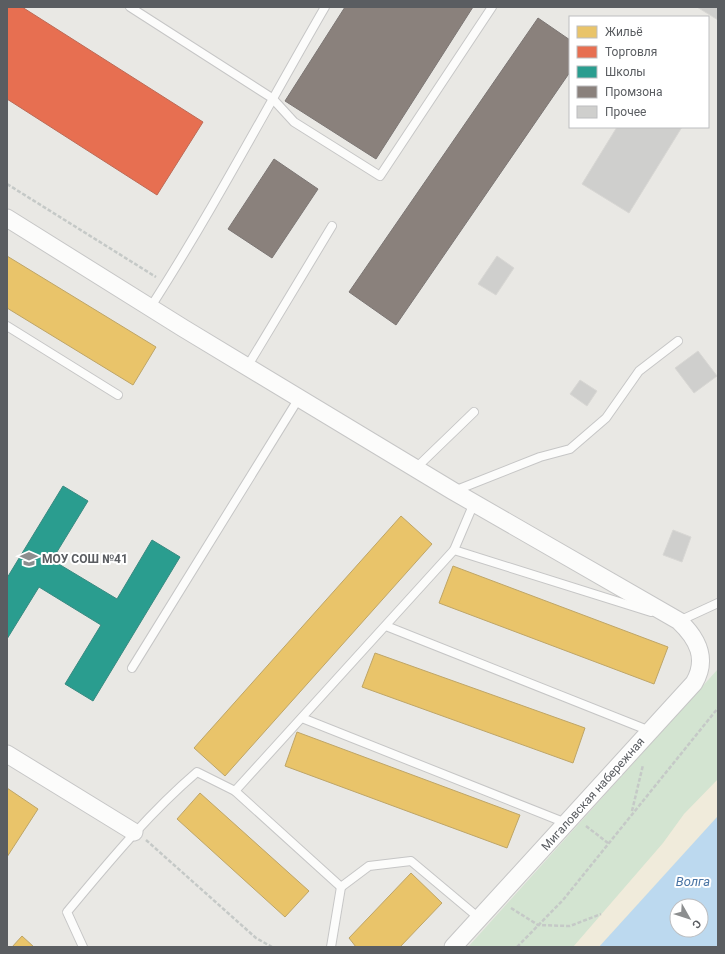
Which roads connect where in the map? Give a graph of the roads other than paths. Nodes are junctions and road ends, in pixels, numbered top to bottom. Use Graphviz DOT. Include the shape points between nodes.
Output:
graph roads {
  1 [pos="130,7"];
  2 [pos="326,7"];
  3 [pos="492,7"];
  4 [pos="272,98"];
  5 [pos="7,218"];
  6 [pos="332,226"];
  7 [pos="150,308"];
  8 [pos="7,326"];
  9 [pos="678,341"];
  10 [pos="247,366"];
  11 [pos="118,396"];
  12 [pos="299,398"];
  13 [pos="474,412"];
  14 [pos="416,468"];
  15 [pos="453,491"];
  16 [pos="474,503"];
  17 [pos="454,550"];
  18 [pos="718,603"];
  19 [pos="386,626"];
  20 [pos="684,626"];
  21 [pos="132,668"];
  22 [pos="302,718"];
  23 [pos="650,731"];
  24 [pos="7,754"];
  25 [pos="236,791"];
  26 [pos="570,819"];
  27 [pos="134,832"];
  28 [pos="341,887"];
  29 [pos="479,918"];
  30 [pos="83,947"];
  31 [pos="331,947"];
  32 [pos="453,947"];
  1 -- 4 [label="lane"];
  2 -- 4 [label="lane"];
  3 -- 4 [label="lane" via="380,176 294,122"];
  4 -- 7 [label="lane" via="182,258"];
  5 -- 7 [label="street"];
  6 -- 10 [label="lane"];
  7 -- 10 [label="street"];
  8 -- 11 [label="lane"];
  9 -- 15 [label="lane" via="639,371 606,418 570,449 540,457"];
  10 -- 12 [label="street"];
  12 -- 14 [label="street"];
  12 -- 21 [label="lane"];
  13 -- 14 [label="lane"];
  14 -- 15 [label="street"];
  15 -- 16 [label="street"];
  16 -- 17 [label="lane"];
  16 -- 20 [label="street"];
  17 -- 19 [label="lane"];
  17 -- 20 [label="lane"];
  18 -- 20 [label="lane"];
  19 -- 22 [label="lane"];
  19 -- 23 [label="lane"];
  20 -- 23 [label="street, Мигаловская набережная" via="696,641 701,653 700,672 694,683"];
  22 -- 25 [label="lane"];
  22 -- 26 [label="lane"];
  23 -- 26 [label="street, Мигаловская набережная"];
  24 -- 27 [label="street"];
  25 -- 27 [label="lane" via="197,772"];
  25 -- 28 [label="lane"];
  26 -- 29 [label="street, Мигаловская набережная"];
  27 -- 30 [label="lane" via="67,912"];
  28 -- 29 [label="lane" via="369,866 411,861"];
  28 -- 31 [label="lane"];
  29 -- 32 [label="street, Мигаловская набережная"];
}
